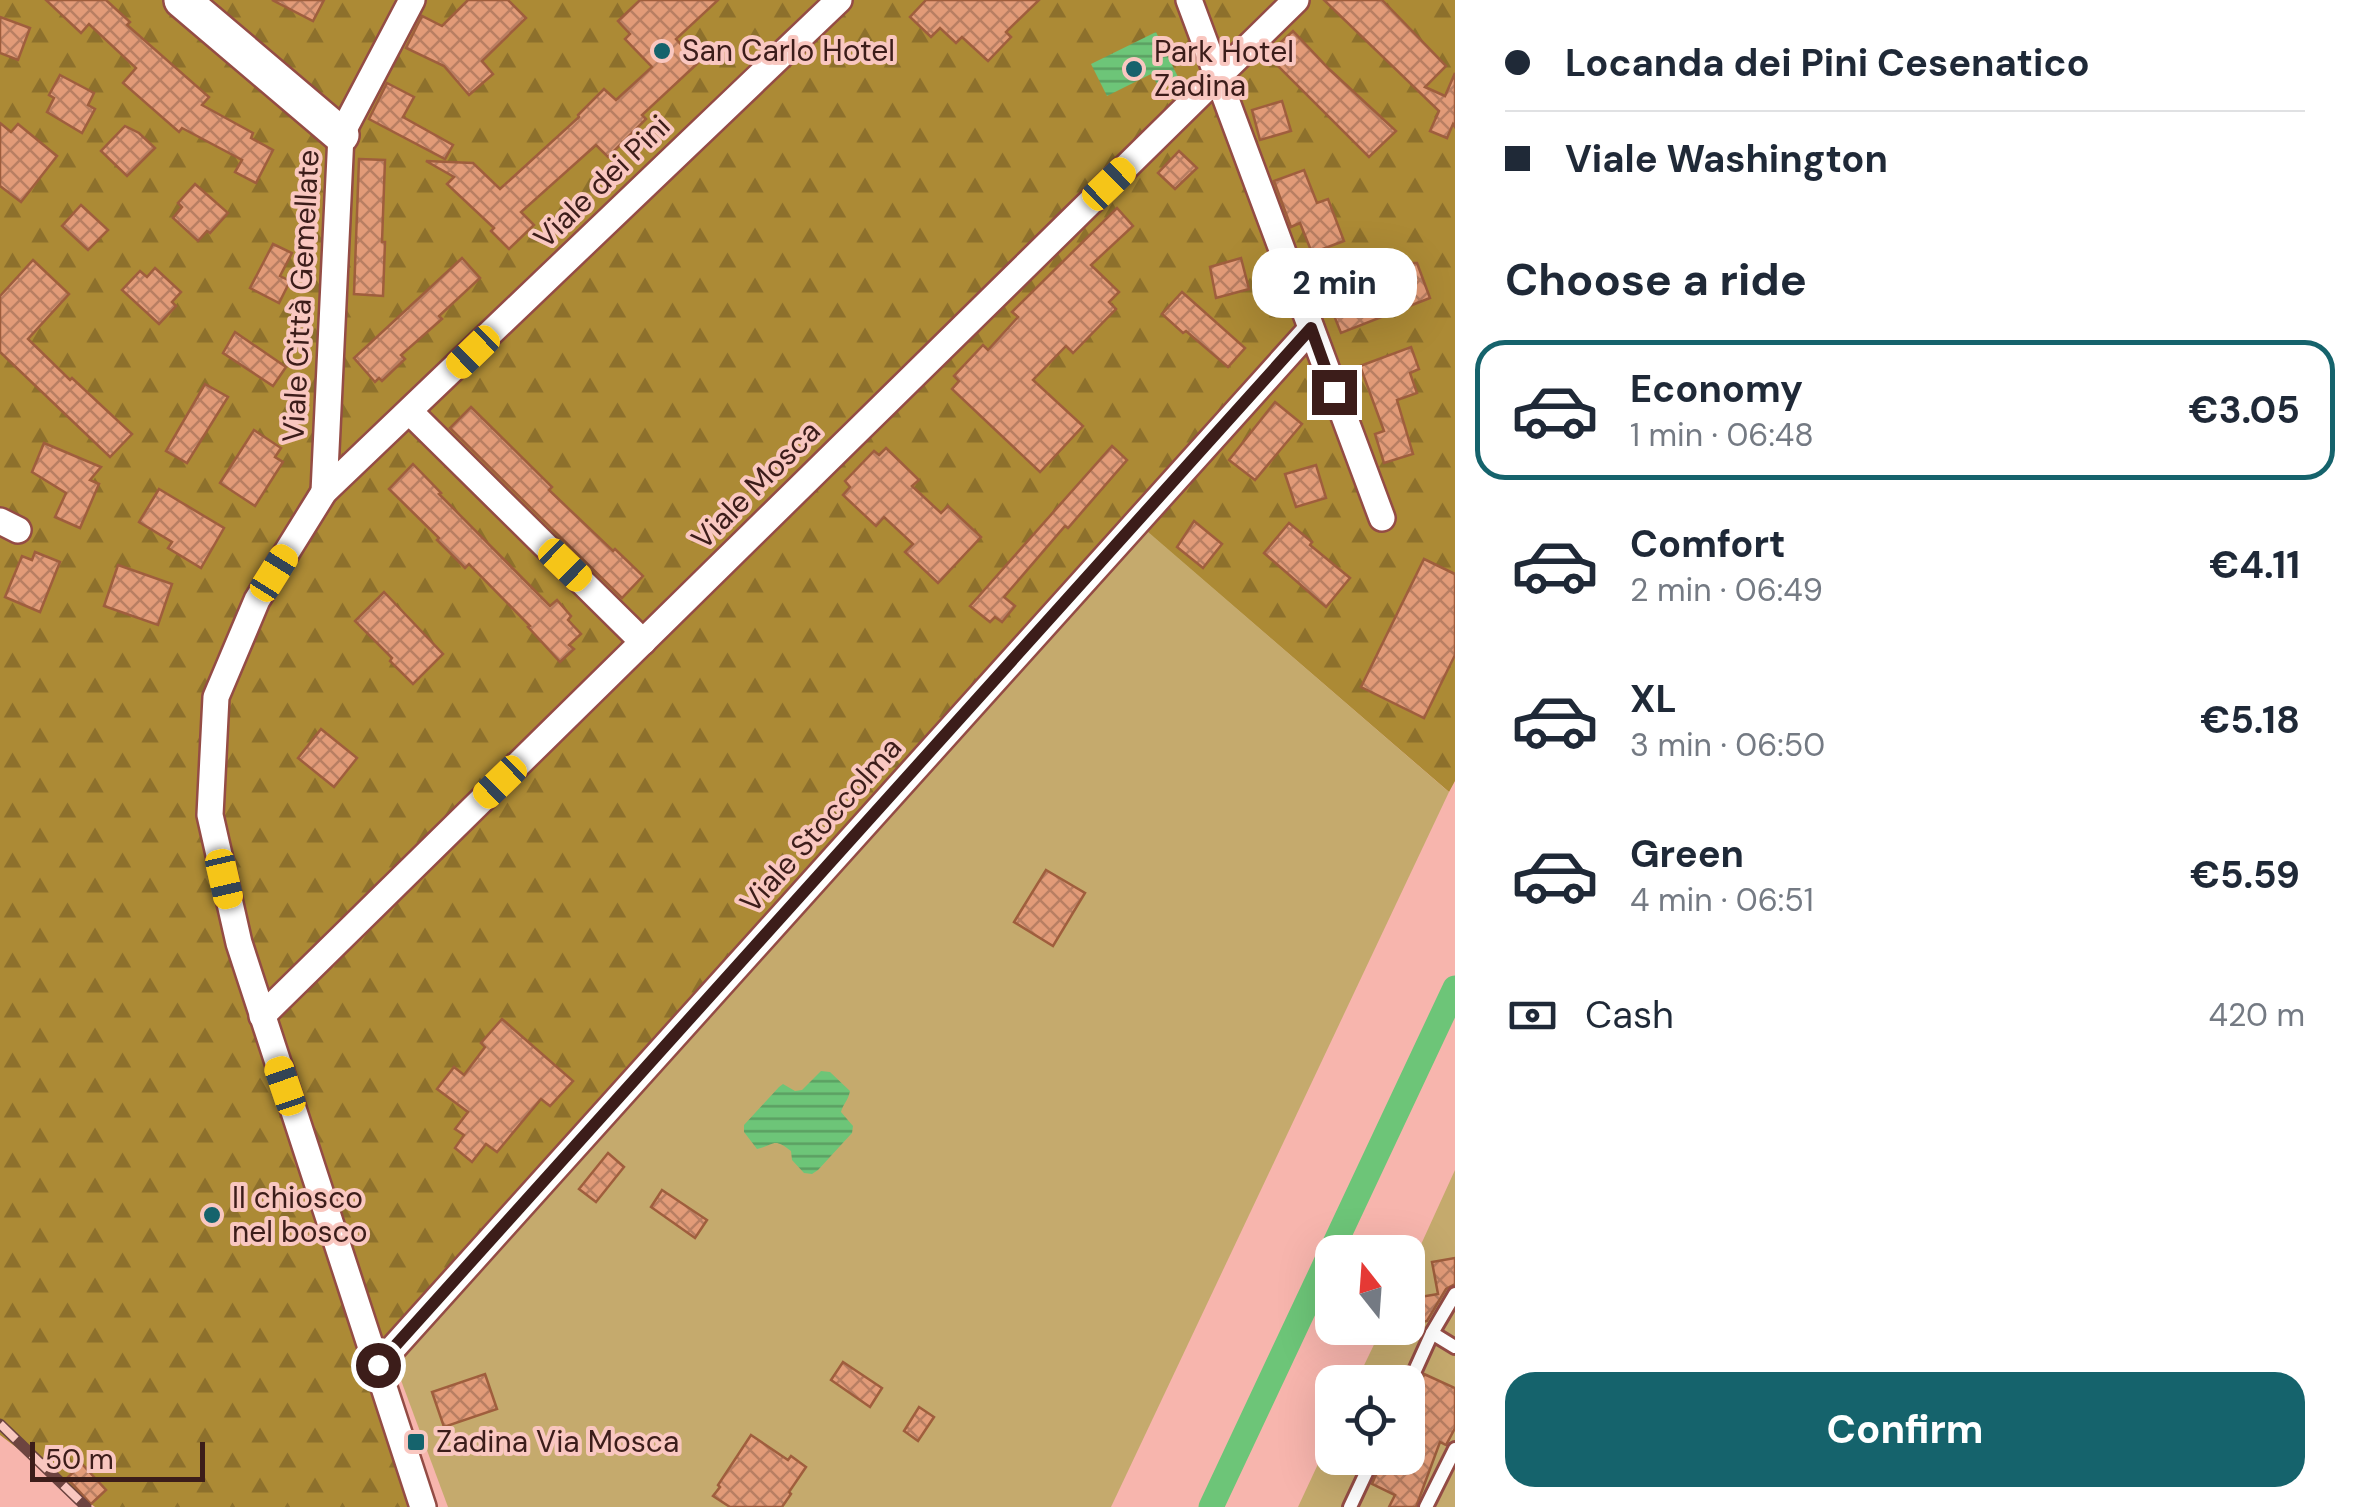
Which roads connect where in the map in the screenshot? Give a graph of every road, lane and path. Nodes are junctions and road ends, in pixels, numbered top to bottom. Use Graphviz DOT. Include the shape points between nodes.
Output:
graph roads {
  1 [pos="182,0"];
  2 [pos="412,0"];
  3 [pos="839,0"];
  4 [pos="1189,0"];
  5 [pos="1296,0"];
  6 [pos="1218,76"];
  7 [pos="341,135"];
  8 [pos="1311,328"];
  9 [pos="410,412"];
  10 [pos="324,492"];
  11 [pos="1382,518"];
  12 [pos="642,642"];
  13 [pos="262,1016"];
  14 [pos="1455,1294"];
  15 [pos="1432,1333"];
  16 [pos="1455,1347"];
  17 [pos="378,1365"];
  18 [pos="1418,1365"];
  19 [pos="1455,1449"];
  20 [pos="1366,1475"];
  21 [pos="424,1507"];
  22 [pos="1350,1507"];
  23 [pos="1426,1507"];
  1 -- 7 [label="street"];
  2 -- 7 [label="street, Viale Città Gemellate"];
  3 -- 9 [label="street, Viale dei Pini"];
  4 -- 6 [label="street"];
  5 -- 6 [label="street, Viale Mosca"];
  6 -- 8 [label="street"];
  6 -- 12 [label="street, Viale Mosca"];
  7 -- 10 [label="street, Viale Città Gemellate"];
  8 -- 11 [label="street"];
  8 -- 17 [label="street, Viale Stoccolma"];
  9 -- 10 [label="street, Viale dei Pini"];
  9 -- 12 [label="street"];
  10 -- 13 [label="street, Viale dei Pini" via="257,600 216,696 210,815"];
  12 -- 13 [label="street, Viale Mosca"];
  13 -- 17 [label="street, Viale dei Pini"];
  14 -- 15 [label="lane"];
  15 -- 16 [label="lane"];
  15 -- 18 [label="lane"];
  17 -- 21 [label="street, Viale dei Pini"];
  19 -- 23 [label="lane"];
  20 -- 22 [label="lane"];
}
